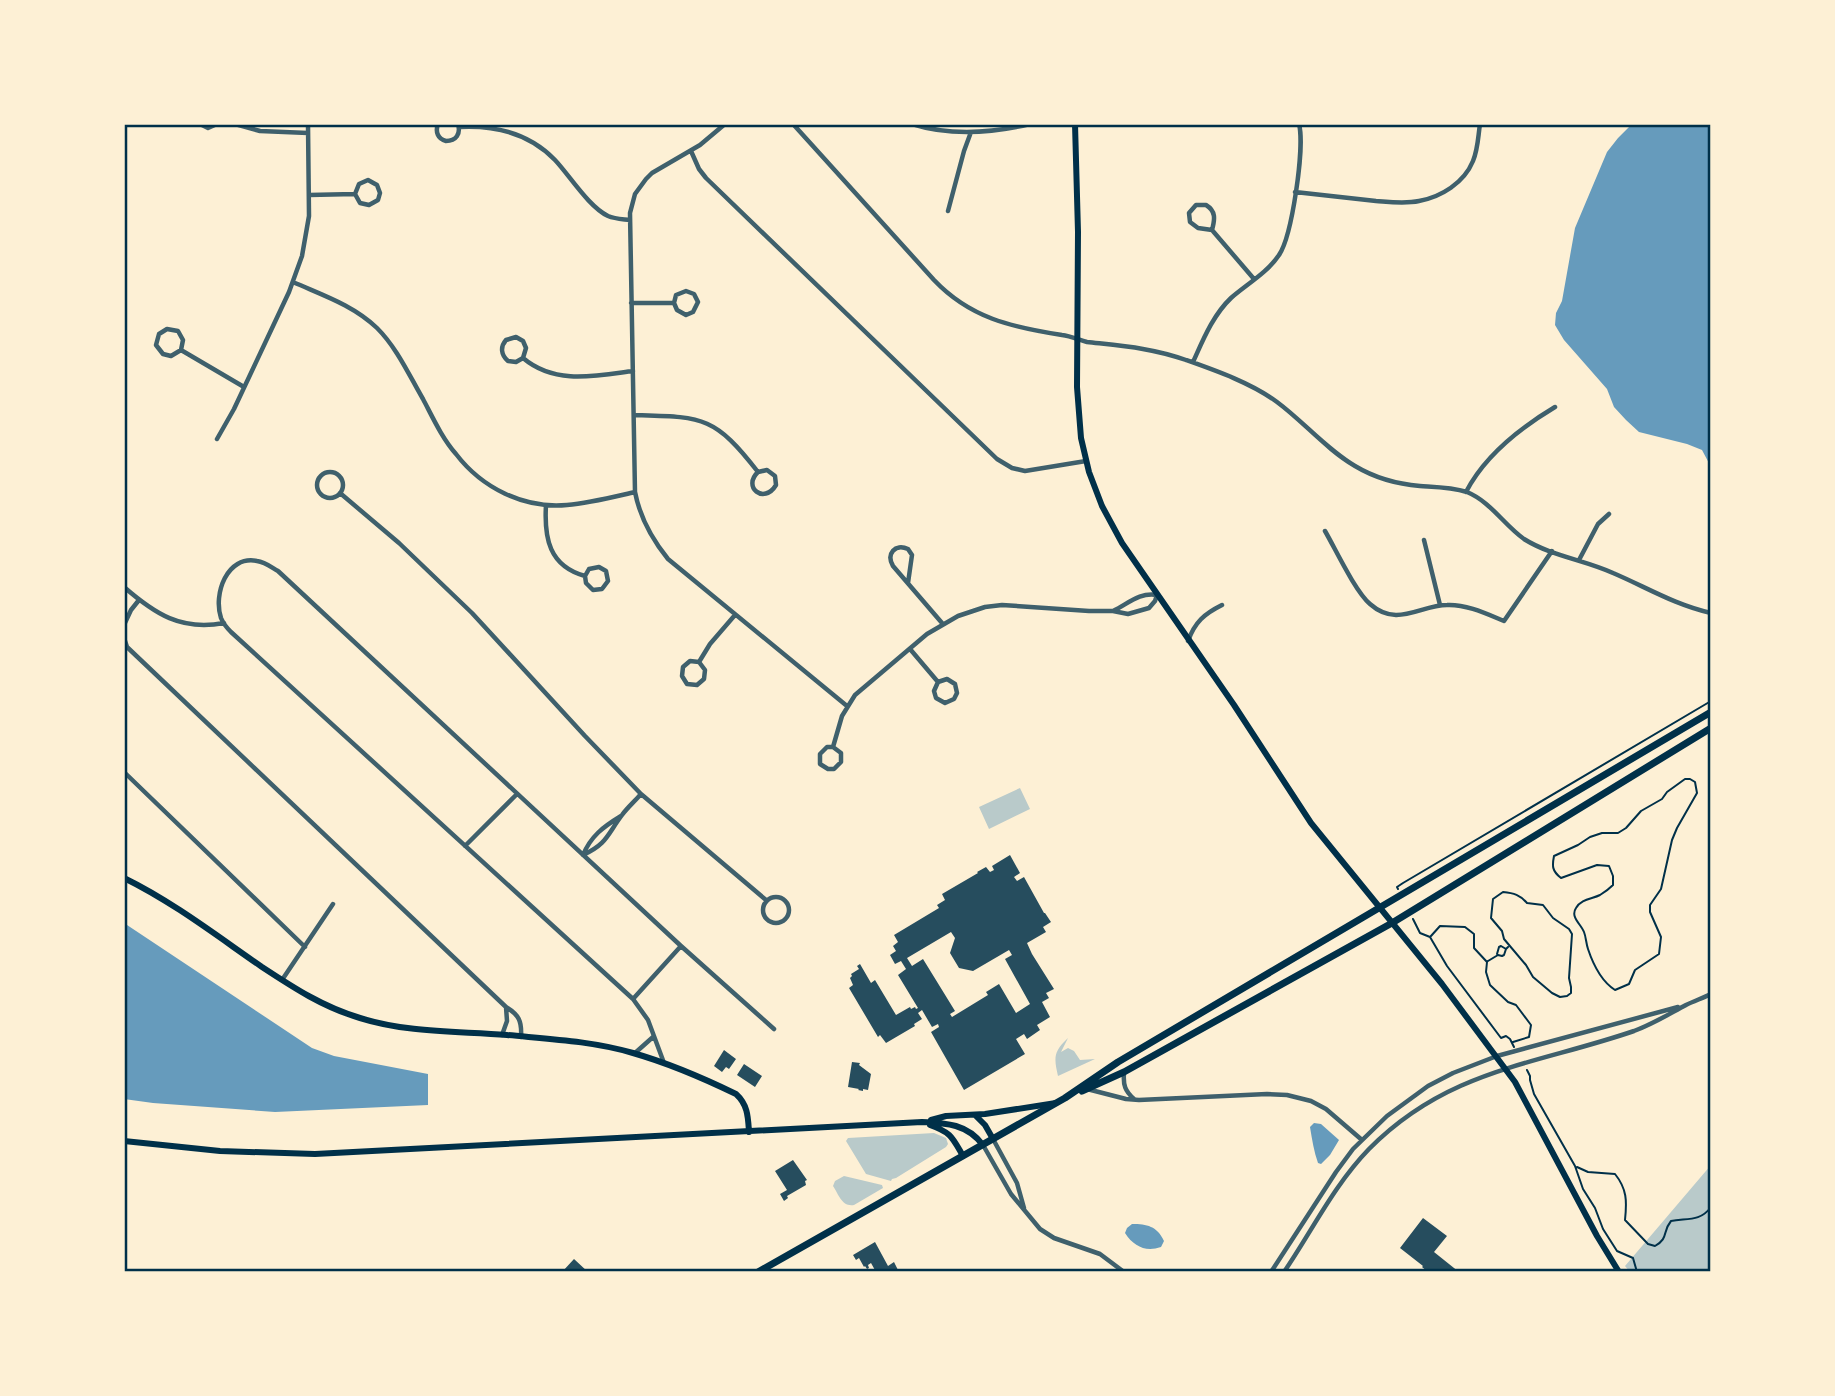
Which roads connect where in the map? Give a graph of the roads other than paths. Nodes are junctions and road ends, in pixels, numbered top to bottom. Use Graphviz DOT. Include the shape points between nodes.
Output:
graph roads {
  1 [pos="200,124"];
  2 [pos="217,124"];
  3 [pos="235,124"];
  4 [pos="308,124"];
  5 [pos="438,124"];
  6 [pos="724,124"];
  7 [pos="793,124"];
  8 [pos="912,124"];
  9 [pos="934,124"];
  10 [pos="1030,124"];
  11 [pos="1075,124"];
  12 [pos="1299,124"];
  13 [pos="1479,124"];
  14 [pos="459,126"];
  15 [pos="928,128"];
  16 [pos="971,132"];
  17 [pos="308,133"];
  18 [pos="691,151"];
  19 [pos="1295,192"];
  20 [pos="355,194"];
  21 [pos="309,195"];
  22 [pos="948,211"];
  23 [pos="630,220"];
  24 [pos="1212,230"];
  25 [pos="1254,279"];
  26 [pos="293,282"];
  27 [pos="631,303"];
  28 [pos="674,303"];
  29 [pos="1078,340"];
  30 [pos="181,350"];
  31 [pos="523,358"];
  32 [pos="1193,362"];
  33 [pos="633,371"];
  34 [pos="244,387"];
  35 [pos="1555,408"];
  36 [pos="634,415"];
  37 [pos="217,439"];
  38 [pos="1086,461"];
  39 [pos="758,472"];
  40 [pos="635,492"];
  41 [pos="1466,492"];
  42 [pos="340,494"];
  43 [pos="545,505"];
  44 [pos="1609,514"];
  45 [pos="1325,531"];
  46 [pos="1424,540"];
  47 [pos="1552,551"];
  48 [pos="1579,560"];
  49 [pos="585,576"];
  50 [pos="908,583"];
  51 [pos="124,587"];
  52 [pos="1157,594"];
  53 [pos="139,600"];
  54 [pos="1222,605"];
  55 [pos="1440,606"];
  56 [pos="1113,611"];
  57 [pos="1711,613"];
  58 [pos="735,615"];
  59 [pos="224,623"];
  60 [pos="943,624"];
  61 [pos="124,625"];
  62 [pos="124,638"];
  63 [pos="1188,641"];
  64 [pos="910,649"];
  65 [pos="699,662"];
  66 [pos="938,682"];
  67 [pos="847,706"];
  68 [pos="1711,712"];
  69 [pos="1711,728"];
  70 [pos="833,747"];
  71 [pos="124,772"];
  72 [pos="517,794"];
  73 [pos="642,794"];
  74 [pos="621,815"];
  75 [pos="465,846"];
  76 [pos="583,855"];
  77 [pos="124,878"];
  78 [pos="766,901"];
  79 [pos="332,904"];
  80 [pos="1379,907"];
  81 [pos="1392,923"];
  82 [pos="681,946"];
  83 [pos="305,947"];
  84 [pos="282,981"];
  85 [pos="1711,994"];
  86 [pos="633,999"];
  87 [pos="1686,1005"];
  88 [pos="506,1007"];
  89 [pos="774,1029"];
  90 [pos="502,1035"];
  91 [pos="521,1037"];
  92 [pos="653,1037"];
  93 [pos="635,1054"];
  94 [pos="1497,1056"];
  95 [pos="664,1063"];
  96 [pos="1505,1068"];
  97 [pos="1124,1072"];
  98 [pos="1086,1089"];
  99 [pos="1061,1100"];
  100 [pos="1134,1100"];
  101 [pos="975,1115"];
  102 [pos="922,1122"];
  103 [pos="749,1132"];
  104 [pos="993,1139"];
  105 [pos="124,1140"];
  106 [pos="1362,1140"];
  107 [pos="983,1146"];
  108 [pos="963,1156"];
  109 [pos="1024,1209"];
  110 [pos="758,1272"];
  111 [pos="1124,1272"];
  112 [pos="1271,1272"];
  113 [pos="1284,1272"];
  114 [pos="1619,1272"];
  1 -- 2 [label="street" via="208,128"];
  3 -- 17 [label="street" via="260,131"];
  4 -- 17 [label="street"];
  5 -- 14 [label="street" via="438,135 446,141 456,138"];
  6 -- 18 [label="street"];
  7 -- 29 [label="street" via="956,301 995,320"];
  8 -- 15 [label="street"];
  9 -- 15 [label="street"];
  10 -- 16 [label="street"];
  11 -- 29 [label="main road"];
  12 -- 19 [label="street"];
  13 -- 19 [label="street" via="1478,148 1463,178 1428,199 1409,203"];
  14 -- 23 [label="street" via="495,128 530,140 556,161 600,210 615,219"];
  15 -- 16 [label="street"];
  16 -- 22 [label="street"];
  17 -- 21 [label="street"];
  18 -- 23 [label="street" via="646,179 632,202"];
  18 -- 38 [label="street" via="706,178 997,459 1024,471"];
  19 -- 25 [label="street" via="1285,246"];
  20 -- 20 [label="street" via="367,205 376,202 380,193 368,180 359,184"];
  20 -- 21 [label="street"];
  21 -- 26 [label="street" via="307,237"];
  23 -- 27 [label="street"];
  24 -- 24 [label="street" via="1190,222 1189,213 1196,205 1213,211"];
  24 -- 25 [label="street"];
  25 -- 32 [label="street" via="1223,308"];
  26 -- 34 [label="street"];
  26 -- 43 [label="street" via="342,303 378,330 398,355 449,446 471,471 509,495"];
  27 -- 28 [label="street"];
  27 -- 33 [label="street"];
  28 -- 28 [label="street" via="676,295 687,291 698,302 694,312 686,315"];
  29 -- 32 [label="street" via="1146,348"];
  29 -- 38 [label="main road" via="1078,414"];
  30 -- 30 [label="street" via="183,340 178,331 167,329 159,334 156,342 161,352 171,356"];
  30 -- 34 [label="street"];
  31 -- 31 [label="street" via="523,341 513,337 504,342 506,359"];
  31 -- 33 [label="street" via="540,369 568,376"];
  32 -- 41 [label="street" via="1266,395 1369,474 1398,483"];
  33 -- 36 [label="street"];
  34 -- 37 [label="street"];
  35 -- 41 [label="street" via="1502,446"];
  36 -- 39 [label="street" via="706,422 731,439"];
  36 -- 40 [label="street"];
  38 -- 52 [label="main road" via="1107,516"];
  39 -- 39 [label="street" via="767,470 775,476 770,493 753,488 752,479"];
  40 -- 43 [label="street" via="579,504"];
  40 -- 58 [label="street" via="641,516 668,559"];
  41 -- 47 [label="street" via="1523,538"];
  42 -- 42 [label="street" via="323,496 319,478 328,472 338,475 343,483"];
  42 -- 73 [label="street" via="472,613"];
  43 -- 49 [label="street" via="545,529 552,551 566,568"];
  44 -- 48 [label="street" via="1598,524"];
  45 -- 55 [label="street" via="1362,595 1377,609 1401,615"];
  46 -- 55 [label="street"];
  47 -- 48 [label="street"];
  47 -- 55 [label="street" via="1504,621 1458,606"];
  48 -- 57 [label="street" via="1674,602"];
  49 -- 49 [label="street" via="589,569 599,567 606,571 608,581 595,590 587,585"];
  50 -- 50 [label="street" via="912,555 899,547 890,560"];
  50 -- 60 [label="street"];
  51 -- 53 [label="street"];
  52 -- 56 [label="street" via="1142,594"];
  52 -- 56 [label="street" via="1145,609 1128,614"];
  52 -- 63 [label="main road"];
  53 -- 59 [label="street" via="183,623"];
  53 -- 61 [label="street"];
  54 -- 63 [label="street" via="1194,625"];
  56 -- 60 [label="street" via="1002,605 971,611"];
  58 -- 65 [label="street"];
  58 -- 67 [label="street"];
  59 -- 72 [label="street" via="219,601 229,572 248,561 269,565"];
  59 -- 75 [label="street"];
  60 -- 64 [label="street"];
  62 -- 88 [label="street" via="127,647"];
  63 -- 80 [label="main road" via="1311,823"];
  64 -- 66 [label="street"];
  64 -- 67 [label="street"];
  65 -- 65 [label="street" via="704,679 697,685 687,684 683,667"];
  66 -- 66 [label="street" via="955,684 952,701 936,698"];
  67 -- 70 [label="street"];
  68 -- 80 [label="main road"];
  69 -- 81 [label="main road"];
  70 -- 70 [label="street" via="841,753 841,762 828,769 819,757 824,749"];
  71 -- 83 [label="street"];
  72 -- 75 [label="street"];
  72 -- 76 [label="street"];
  73 -- 74 [label="street"];
  73 -- 78 [label="street"];
  74 -- 76 [label="street" via="603,827"];
  74 -- 76 [label="street" via="611,834"];
  75 -- 86 [label="street"];
  76 -- 82 [label="street"];
  77 -- 84 [label="main road" via="179,909"];
  78 -- 78 [label="street" via="784,899 789,909 786,919 778,923 767,919 763,911"];
  79 -- 83 [label="street"];
  80 -- 81 [label="main road"];
  80 -- 99 [label="main road"];
  81 -- 94 [label="main road"];
  81 -- 97 [label="main road"];
  82 -- 86 [label="street"];
  82 -- 89 [label="street"];
  83 -- 84 [label="street"];
  84 -- 90 [label="main road" via="358,1018 423,1031"];
  85 -- 87 [label="street"];
  86 -- 92 [label="street"];
  87 -- 94 [label="street"];
  87 -- 96 [label="street" via="1635,1031"];
  88 -- 90 [label="street"];
  88 -- 91 [label="street" via="520,1020"];
  90 -- 91 [label="main road"];
  91 -- 93 [label="main road"];
  92 -- 93 [label="street"];
  92 -- 95 [label="street"];
  93 -- 95 [label="main road"];
  94 -- 96 [label="main road"];
  94 -- 106 [label="street" via="1428,1086"];
  95 -- 103 [label="main road" via="736,1094 744,1102"];
  96 -- 113 [label="street" via="1436,1097 1383,1136 1344,1180"];
  96 -- 114 [label="main road"];
  97 -- 98 [label="main road"];
  97 -- 100 [label="street" via="1124,1088"];
  98 -- 99 [label="main road"];
  98 -- 100 [label="street"];
  99 -- 101 [label="main road"];
  99 -- 104 [label="main road"];
  100 -- 106 [label="street" via="1296,1096 1326,1109"];
  101 -- 102 [label="main road"];
  101 -- 104 [label="main road"];
  102 -- 103 [label="main road"];
  102 -- 107 [label="main road" via="956,1125"];
  102 -- 108 [label="main road" via="948,1132"];
  103 -- 105 [label="main road" via="315,1154 220,1151"];
  104 -- 107 [label="main road"];
  104 -- 109 [label="street" via="1017,1183"];
  106 -- 112 [label="street"];
  107 -- 108 [label="main road"];
  107 -- 109 [label="street"];
  108 -- 110 [label="main road"];
  109 -- 111 [label="street" via="1050,1236 1100,1254"];
}
